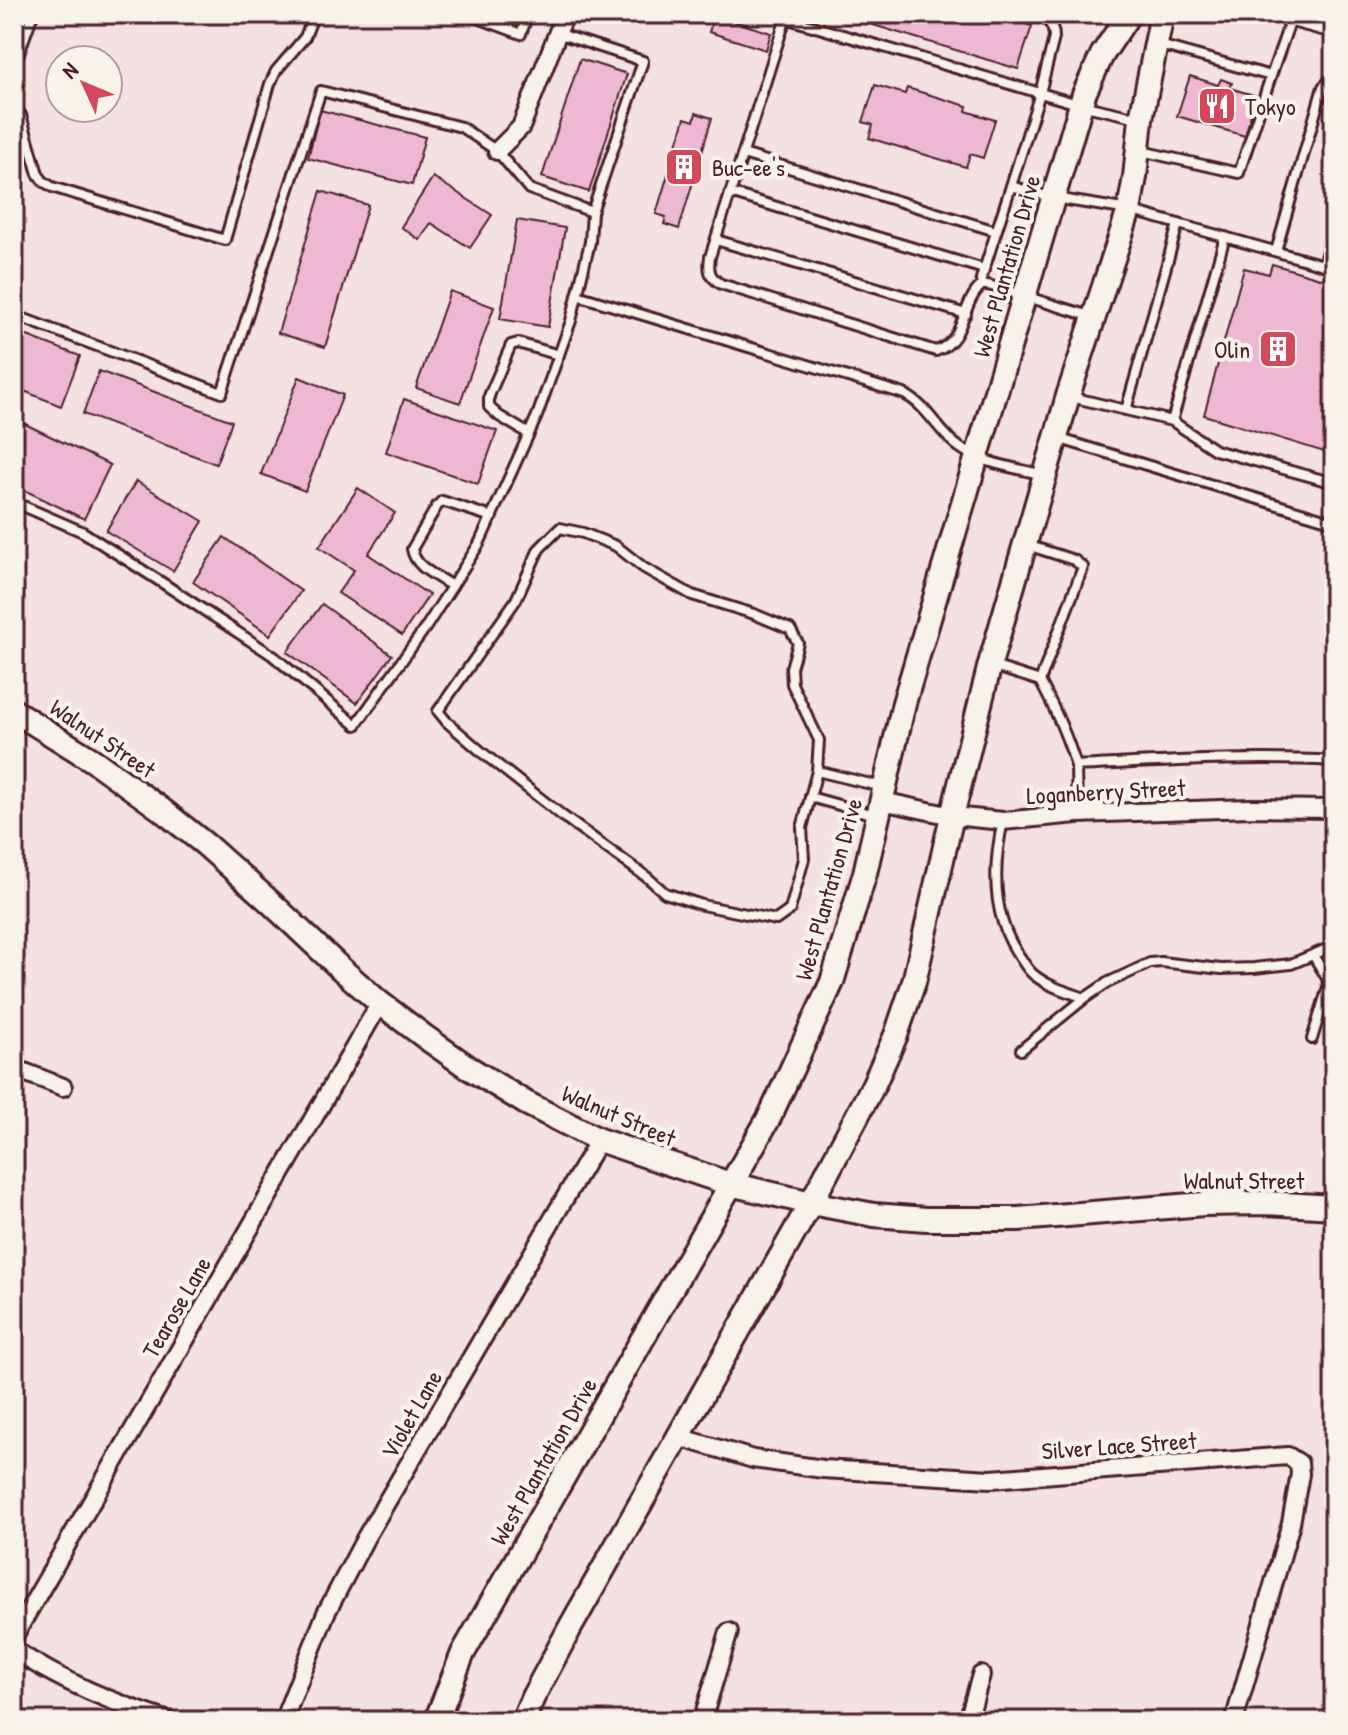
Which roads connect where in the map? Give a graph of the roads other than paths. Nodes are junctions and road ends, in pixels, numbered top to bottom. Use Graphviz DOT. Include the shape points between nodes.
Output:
graph roads {
  1 [pos="33,14"];
  2 [pos="314,14"];
  3 [pos="467,14"];
  4 [pos="528,14"];
  5 [pos="565,14"];
  6 [pos="1034,14"];
  7 [pos="1129,14"];
  8 [pos="1162,14"];
  9 [pos="1291,14"];
  10 [pos="786,16"];
  11 [pos="1334,26"];
  12 [pos="557,33"];
  13 [pos="1155,44"];
  14 [pos="14,67"];
  15 [pos="1271,76"];
  16 [pos="1334,82"];
  17 [pos="1040,93"];
  18 [pos="1081,105"];
  19 [pos="14,106"];
  20 [pos="1141,119"];
  21 [pos="1138,150"];
  22 [pos="497,151"];
  23 [pos="743,154"];
  24 [pos="1011,186"];
  25 [pos="730,193"];
  26 [pos="1054,198"];
  27 [pos="1129,210"];
  28 [pos="592,212"];
  29 [pos="1178,224"];
  30 [pos="1334,227"];
  31 [pos="996,231"];
  32 [pos="1225,237"];
  33 [pos="716,240"];
  34 [pos="1276,251"];
  35 [pos="1323,265"];
  36 [pos="1334,268"];
  37 [pos="984,269"];
  38 [pos="982,285"];
  39 [pos="577,295"];
  40 [pos="1024,297"];
  41 [pos="966,314"];
  42 [pos="14,315"];
  43 [pos="1094,317"];
  44 [pos="559,355"];
  45 [pos="1068,396"];
  46 [pos="1126,410"];
  47 [pos="1172,421"];
  48 [pos="529,434"];
  49 [pos="1056,437"];
  50 [pos="977,457"];
  51 [pos="1045,476"];
  52 [pos="1334,483"];
  53 [pos="14,502"];
  54 [pos="492,517"];
  55 [pos="1334,522"];
  56 [pos="1024,544"];
  57 [pos="452,586"];
  58 [pos="990,664"];
  59 [pos="1040,681"];
  60 [pos="14,711"];
  61 [pos="1334,761"];
  62 [pos="1076,766"];
  63 [pos="817,771"];
  64 [pos="810,797"];
  65 [pos="881,801"];
  66 [pos="1334,809"];
  67 [pos="1077,814"];
  68 [pos="952,816"];
  69 [pos="1003,821"];
  70 [pos="1334,946"];
  71 [pos="1313,955"];
  72 [pos="1085,998"];
  73 [pos="380,1003"];
  74 [pos="1312,1039"];
  75 [pos="1021,1050"];
  76 [pos="14,1068"];
  77 [pos="63,1087"];
  78 [pos="599,1140"];
  79 [pos="730,1184"];
  80 [pos="811,1203"];
  81 [pos="1334,1207"];
  82 [pos="679,1437"];
  83 [pos="729,1632"];
  84 [pos="14,1636"];
  85 [pos="14,1650"];
  86 [pos="981,1675"];
  87 [pos="169,1721"];
  88 [pos="283,1721"];
  89 [pos="436,1721"];
  90 [pos="523,1721"];
  91 [pos="702,1721"];
  92 [pos="968,1721"];
  93 [pos="1234,1721"];
  1 -- 14 [label="lane"];
  2 -- 19 [label="lane" via="305,37 270,84 225,240 52,187 38,174"];
  3 -- 4 [label="lane" via="521,34"];
  5 -- 12 [label="street"];
  6 -- 17 [label="lane" via="1048,20 1054,31"];
  7 -- 18 [label="main road, West Plantation Drive" via="1102,55"];
  8 -- 13 [label="main road"];
  9 -- 11 [label="main road"];
  9 -- 15 [label="lane"];
  10 -- 17 [label="lane"];
  10 -- 23 [label="lane"];
  12 -- 22 [label="street" via="521,127"];
  12 -- 28 [label="lane" via="643,61"];
  13 -- 15 [label="lane"];
  13 -- 20 [label="main road"];
  15 -- 21 [label="lane" via="1239,173"];
  16 -- 34 [label="lane" via="1323,87"];
  17 -- 18 [label="lane"];
  17 -- 24 [label="lane"];
  18 -- 20 [label="lane"];
  18 -- 26 [label="main road, West Plantation Drive"];
  20 -- 21 [label="main road"];
  21 -- 27 [label="main road"];
  22 -- 28 [label="lane" via="529,189"];
  22 -- 42 [label="lane" via="461,127 321,91 222,393"];
  23 -- 25 [label="lane"];
  23 -- 31 [label="lane"];
  24 -- 26 [label="lane"];
  24 -- 31 [label="lane"];
  25 -- 33 [label="lane"];
  25 -- 37 [label="lane"];
  26 -- 27 [label="lane"];
  26 -- 40 [label="main road, West Plantation Drive"];
  27 -- 29 [label="lane"];
  27 -- 43 [label="main road"];
  28 -- 39 [label="lane"];
  29 -- 32 [label="lane"];
  29 -- 46 [label="lane"];
  30 -- 35 [label="lane"];
  31 -- 37 [label="lane"];
  32 -- 34 [label="lane"];
  32 -- 47 [label="lane"];
  33 -- 41 [label="lane"];
  33 -- 41 [label="lane" via="708,267 721,284 936,351 951,342"];
  34 -- 35 [label="lane"];
  35 -- 36 [label="lane"];
  37 -- 38 [label="lane"];
  38 -- 40 [label="lane"];
  38 -- 41 [label="lane"];
  39 -- 44 [label="lane"];
  39 -- 50 [label="lane" via="904,394 920,404 954,443"];
  40 -- 43 [label="lane"];
  40 -- 50 [label="main road, West Plantation Drive"];
  43 -- 45 [label="main road"];
  44 -- 48 [label="lane"];
  44 -- 48 [label="lane" via="511,345 489,396 489,407"];
  45 -- 46 [label="lane"];
  45 -- 49 [label="main road"];
  46 -- 47 [label="lane"];
  47 -- 52 [label="lane" via="1215,450"];
  48 -- 54 [label="lane"];
  49 -- 51 [label="main road"];
  49 -- 55 [label="lane"];
  50 -- 51 [label="lane"];
  50 -- 65 [label="main road, West Plantation Drive" via="904,703"];
  51 -- 56 [label="main road"];
  53 -- 57 [label="lane" via="83,532 161,582 272,655 356,725"];
  54 -- 57 [label="lane"];
  54 -- 57 [label="lane" via="442,501 424,527 413,558"];
  56 -- 58 [label="main road"];
  56 -- 59 [label="lane" via="1083,567"];
  58 -- 59 [label="lane"];
  58 -- 68 [label="main road"];
  59 -- 62 [label="lane"];
  60 -- 73 [label="main road, Walnut Street" via="94,761 206,845"];
  61 -- 62 [label="lane"];
  62 -- 67 [label="lane"];
  63 -- 64 [label="lane"];
  63 -- 64 [label="lane" via="819,740 792,684 798,643 790,629 692,595 616,546 560,528 539,549 516,600 438,711 484,754 665,893 728,911 776,920 790,910 804,859 802,828"];
  63 -- 65 [label="lane"];
  64 -- 65 [label="lane"];
  65 -- 68 [label="street, Loganberry Street"];
  65 -- 79 [label="main road, West Plantation Drive" via="832,982 770,1116"];
  66 -- 67 [label="street, Loganberry Street"];
  67 -- 69 [label="street, Loganberry Street"];
  68 -- 69 [label="street, Loganberry Street"];
  68 -- 80 [label="main road" via="914,982 896,1035"];
  69 -- 72 [label="lane" via="996,883 999,916 1013,949 1031,973"];
  70 -- 71 [label="lane"];
  71 -- 72 [label="lane" via="1291,964 1254,968 1150,963"];
  71 -- 74 [label="lane" via="1328,987"];
  72 -- 75 [label="lane"];
  73 -- 78 [label="main road, Walnut Street" via="469,1068"];
  73 -- 84 [label="street, Tearose Lane"];
  76 -- 77 [label="street"];
  78 -- 79 [label="main road, Walnut Street"];
  78 -- 88 [label="street, Violet Lane" via="366,1537 326,1613"];
  79 -- 80 [label="main road, Walnut Street"];
  79 -- 89 [label="main road, West Plantation Drive" via="463,1653"];
  80 -- 81 [label="main road, Walnut Street" via="874,1215 941,1219 1018,1219 1204,1204"];
  80 -- 82 [label="main road"];
  82 -- 90 [label="main road"];
  82 -- 93 [label="street, Silver Lace Street" via="753,1459 823,1469 991,1479 1288,1456 1299,1463 1300,1474 1291,1523"];
  83 -- 91 [label="street"];
  85 -- 87 [label="street" via="91,1692"];
  86 -- 92 [label="street"];
}
